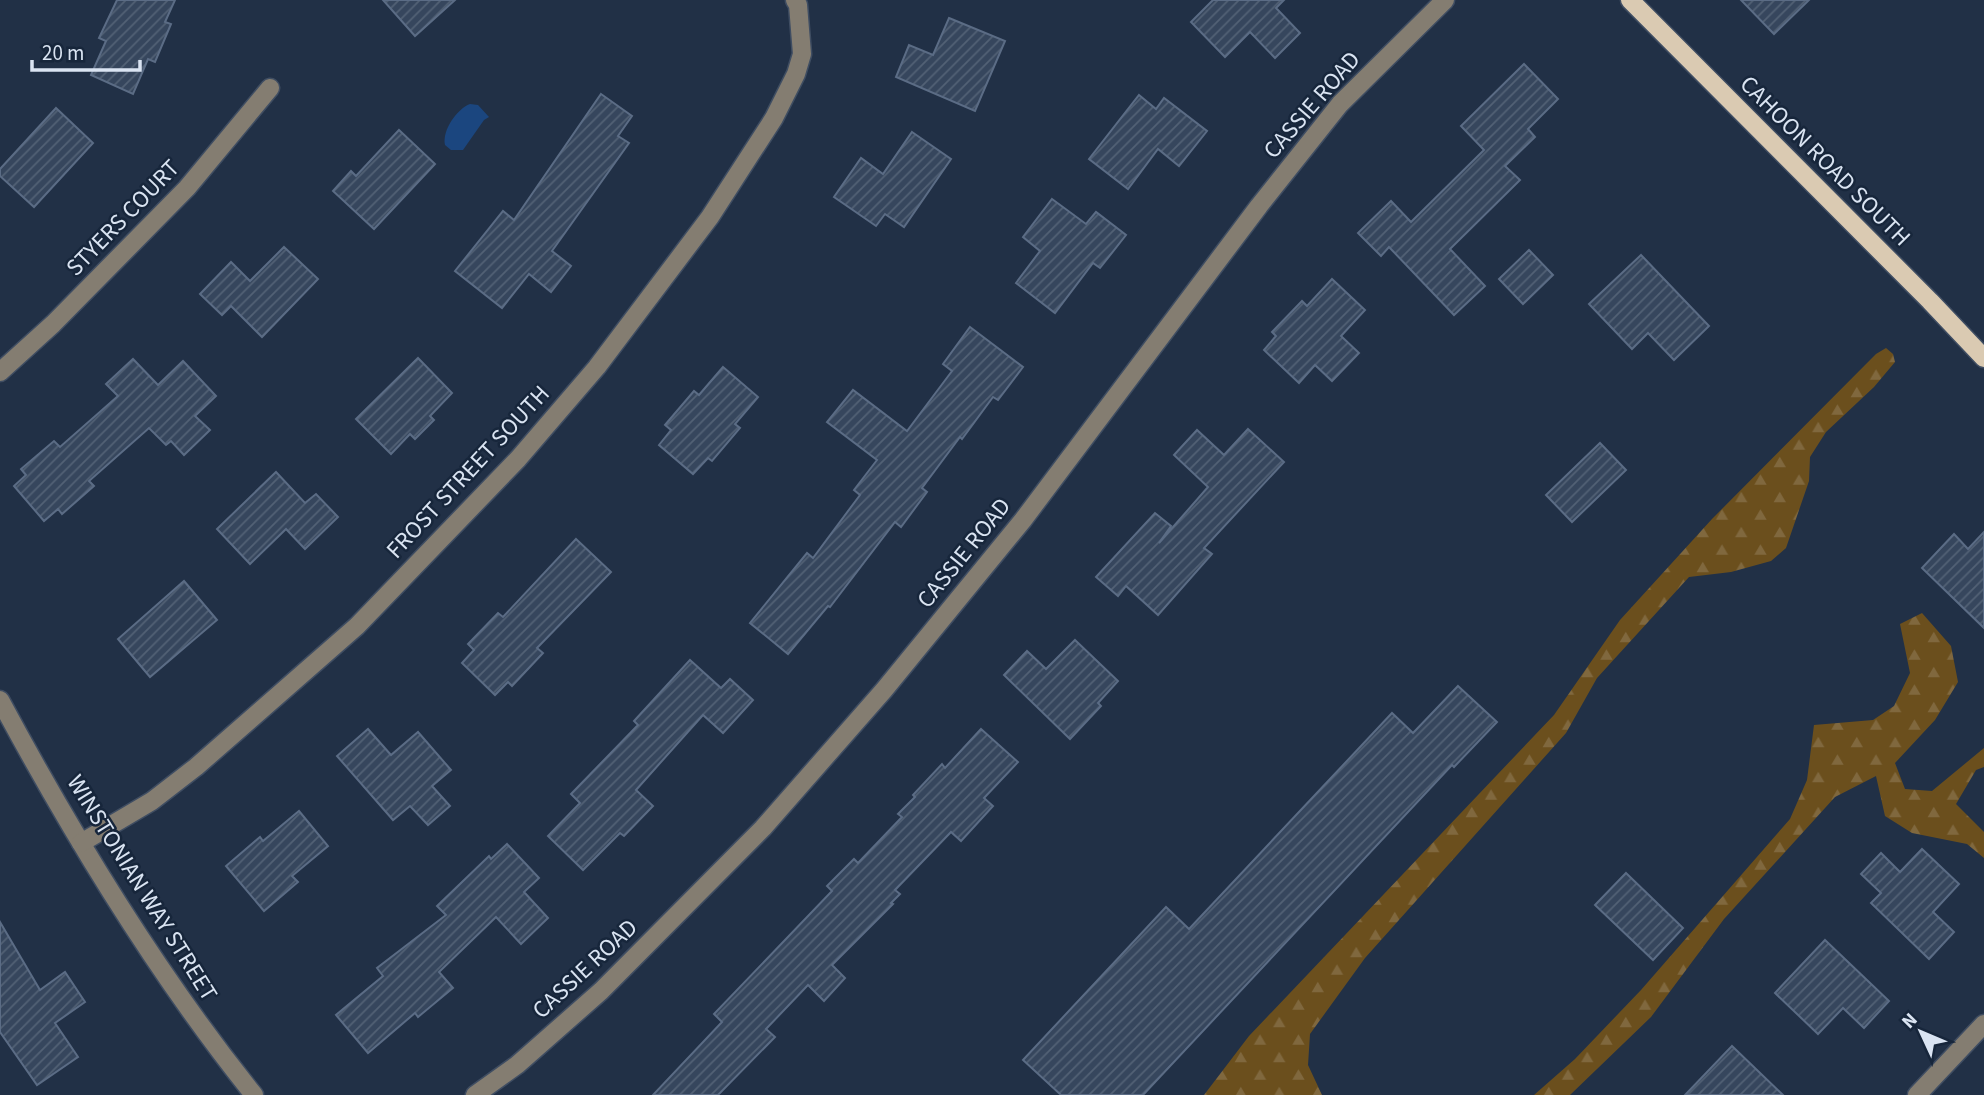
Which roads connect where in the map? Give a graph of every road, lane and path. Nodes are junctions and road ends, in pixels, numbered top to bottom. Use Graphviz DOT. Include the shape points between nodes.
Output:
graph roads {
  1 [pos="794,0"];
  2 [pos="1445,0"];
  3 [pos="1630,0"];
  4 [pos="271,88"];
  5 [pos="1984,358"];
  6 [pos="0,372"];
  7 [pos="0,700"];
  8 [pos="82,843"];
  9 [pos="1984,1024"];
  10 [pos="254,1095"];
  11 [pos="475,1095"];
  12 [pos="1917,1095"];
  1 -- 8 [label="street, FROST STREET SOUTH" via="802,54 774,118 710,217 597,367 518,459 357,626 152,801"];
  2 -- 11 [label="street, CASSIE ROAD" via="1340,104 1023,520 763,828 601,991 517,1065"];
  3 -- 5 [label="main road, CAHOON ROAD SOUTH"];
  4 -- 6 [label="street, STYERS COURT" via="187,188"];
  7 -- 8 [label="street, WINSTONIAN WAY STREET"];
  8 -- 10 [label="street, WINSTONIAN WAY STREET" via="152,958"];
  9 -- 12 [label="street"];
}
